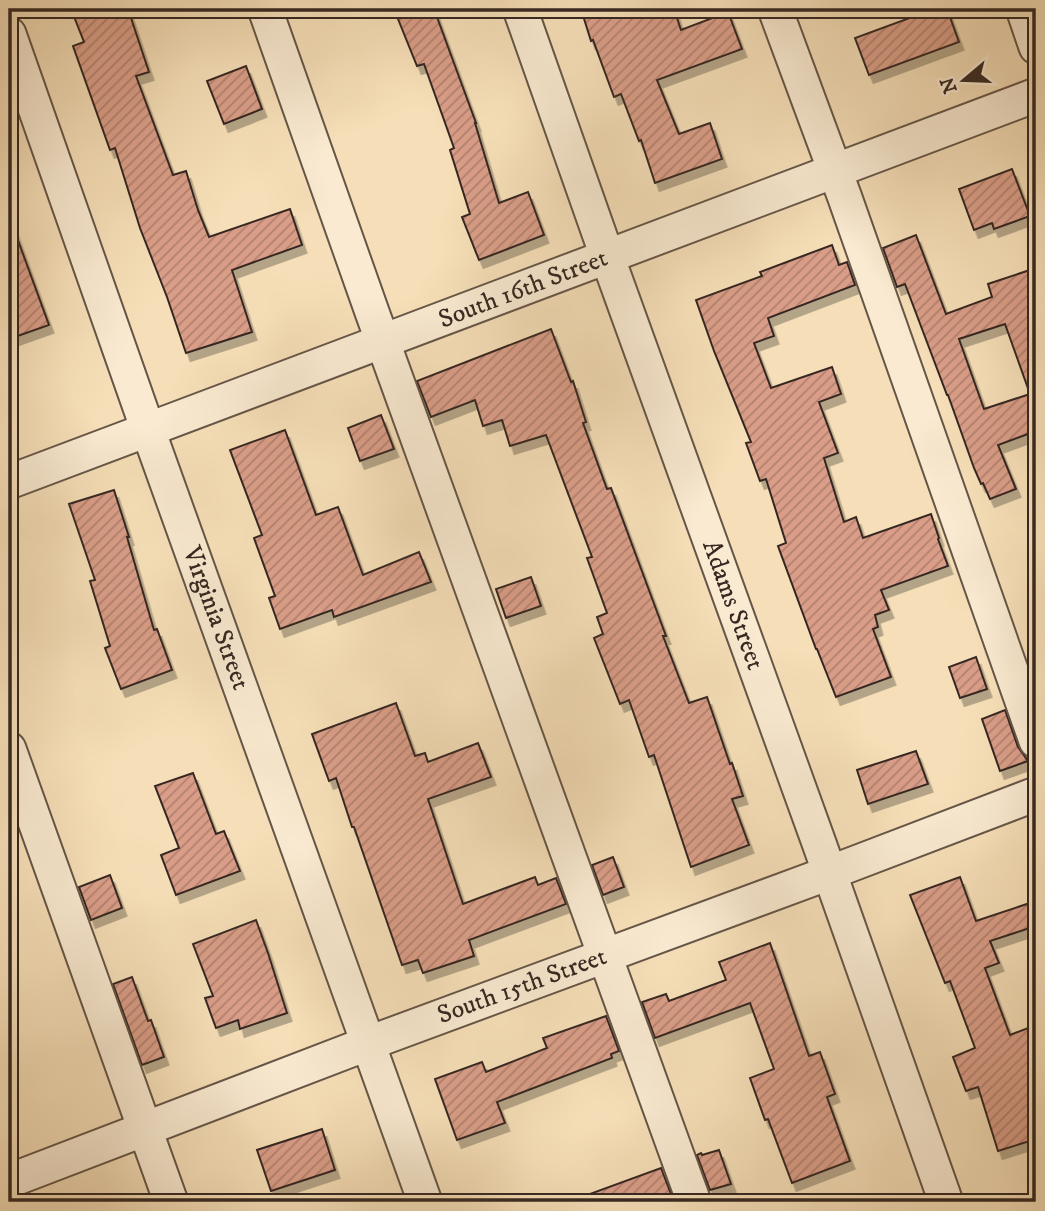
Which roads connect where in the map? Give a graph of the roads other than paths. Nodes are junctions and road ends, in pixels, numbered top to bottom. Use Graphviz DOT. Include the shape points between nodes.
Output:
graph roads {
  1 [pos="265,9"];
  2 [pos="520,9"];
  3 [pos="775,9"];
  4 [pos="1023,9"];
  5 [pos="9,34"];
  6 [pos="1036,47"];
  7 [pos="1036,95"];
  8 [pos="836,172"];
  9 [pos="607,256"];
  10 [pos="383,342"];
  11 [pos="148,430"];
  12 [pos="9,482"];
  13 [pos="1036,741"];
  14 [pos="9,749"];
  15 [pos="1036,794"];
  16 [pos="829,873"];
  17 [pos="605,955"];
  18 [pos="369,1043"];
  19 [pos="146,1129"];
  20 [pos="9,1181"];
  21 [pos="172,1202"];
  22 [pos="425,1202"];
  23 [pos="694,1202"];
  24 [pos="946,1202"];
  1 -- 10 [label="street"];
  2 -- 9 [label="street, Adams Street"];
  3 -- 8 [label="street"];
  4 -- 6 [label="street"];
  5 -- 11 [label="street, Virginia Street"];
  7 -- 8 [label="street, South 16th Street"];
  8 -- 9 [label="street, South 16th Street"];
  8 -- 13 [label="street"];
  9 -- 10 [label="street, South 16th Street"];
  9 -- 16 [label="street, Adams Street"];
  10 -- 11 [label="street, South 16th Street"];
  10 -- 17 [label="street"];
  11 -- 12 [label="street, South 16th Street"];
  11 -- 18 [label="street, Virginia Street"];
  14 -- 19 [label="street"];
  15 -- 16 [label="street, South 15th Street"];
  16 -- 17 [label="street, South 15th Street"];
  16 -- 24 [label="street, Adams Street"];
  17 -- 18 [label="street, South 15th Street"];
  17 -- 23 [label="street"];
  18 -- 19 [label="street, South 15th Street"];
  18 -- 22 [label="street, Virginia Street"];
  19 -- 20 [label="street, South 15th Street"];
  19 -- 21 [label="street"];
}
